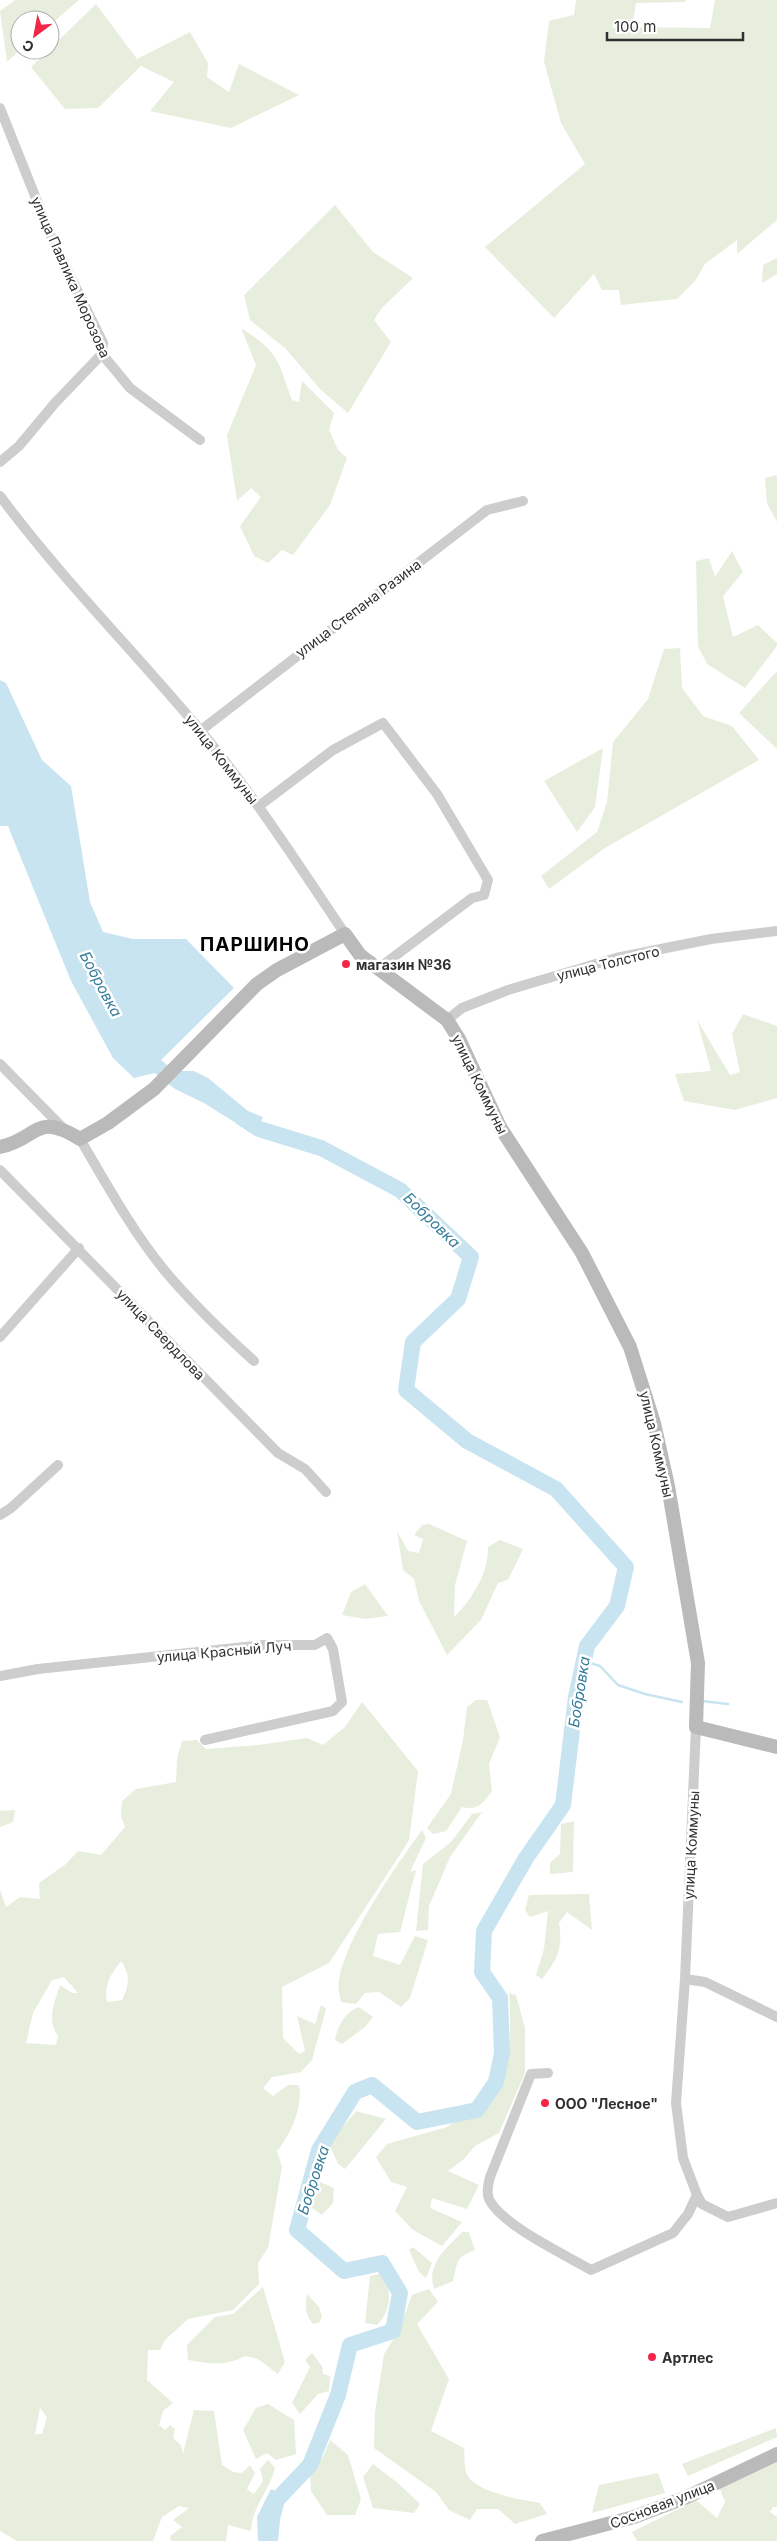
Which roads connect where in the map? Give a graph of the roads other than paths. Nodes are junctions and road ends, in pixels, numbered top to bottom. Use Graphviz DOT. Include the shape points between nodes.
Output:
graph roads {
  1 [pos="0,108"];
  2 [pos="102,354"];
  3 [pos="200,440"];
  4 [pos="0,462"];
  5 [pos="0,496"];
  6 [pos="524,501"];
  7 [pos="200,731"];
  8 [pos="259,806"];
  9 [pos="777,932"];
  10 [pos="345,934"];
  11 [pos="380,968"];
  12 [pos="447,1020"];
  13 [pos="0,1064"];
  14 [pos="62,1128"];
  15 [pos="80,1138"];
  16 [pos="0,1147"];
  17 [pos="0,1170"];
  18 [pos="79,1248"];
  19 [pos="0,1337"];
  20 [pos="254,1361"];
  21 [pos="58,1465"];
  22 [pos="326,1492"];
  23 [pos="0,1515"];
  24 [pos="0,1676"];
  25 [pos="696,1727"];
  26 [pos="205,1740"];
  27 [pos="777,1748"];
  28 [pos="685,1979"];
  29 [pos="777,2017"];
  30 [pos="548,2073"];
  31 [pos="697,2195"];
  32 [pos="777,2203"];
  33 [pos="777,2454"];
  34 [pos="542,2541"];
  1 -- 2 [label="street, улица Павлика Морозова" via="53,241 103,343"];
  2 -- 3 [label="street, улица Павлика Морозова" via="130,388"];
  2 -- 4 [label="street" via="19,446"];
  5 -- 7 [label="street, улица Коммуны" via="31,538"];
  6 -- 7 [label="street, улица Степана Разина" via="487,510"];
  7 -- 8 [label="street, улица Коммуны"];
  8 -- 10 [label="street, улица Коммуны"];
  8 -- 11 [label="street" via="333,750 383,723 437,794 488,880 484,895 472,898"];
  9 -- 12 [label="street, улица Толстого" via="711,939 616,958 508,990 462,1008"];
  10 -- 11 [label="street, улица Коммуны" via="360,955"];
  10 -- 15 [label="street" via="257,984 154,1089 108,1123"];
  11 -- 12 [label="street, улица Коммуны"];
  12 -- 25 [label="street, улица Коммуны" via="500,1127 582,1253 630,1347 643,1383 668,1486 698,1664"];
  13 -- 14 [label="street"];
  14 -- 15 [label="street"];
  14 -- 16 [label="street" via="44,1126"];
  15 -- 20 [label="street" via="111,1193 164,1270"];
  17 -- 18 [label="street, улица Свердлова"];
  18 -- 19 [label="street"];
  18 -- 22 [label="street, улица Свердлова" via="278,1453 305,1469"];
  21 -- 23 [label="street"];
  24 -- 26 [label="street, улица Красный Луч" via="226,1649 315,1645 327,1638 333,1649 342,1702 333,1711"];
  25 -- 27 [label="street"];
  25 -- 28 [label="street, улица Коммуны"];
  28 -- 29 [label="street" via="705,1982"];
  28 -- 31 [label="street, улица Коммуны" via="676,2103 683,2158"];
  30 -- 31 [label="street" via="531,2074 490,2177 488,2198 500,2214 591,2270 673,2233 688,2214"];
  31 -- 32 [label="street" via="702,2204 728,2217"];
  33 -- 34 [label="street, Сосновая улица" via="688,2497 643,2514"];
}
